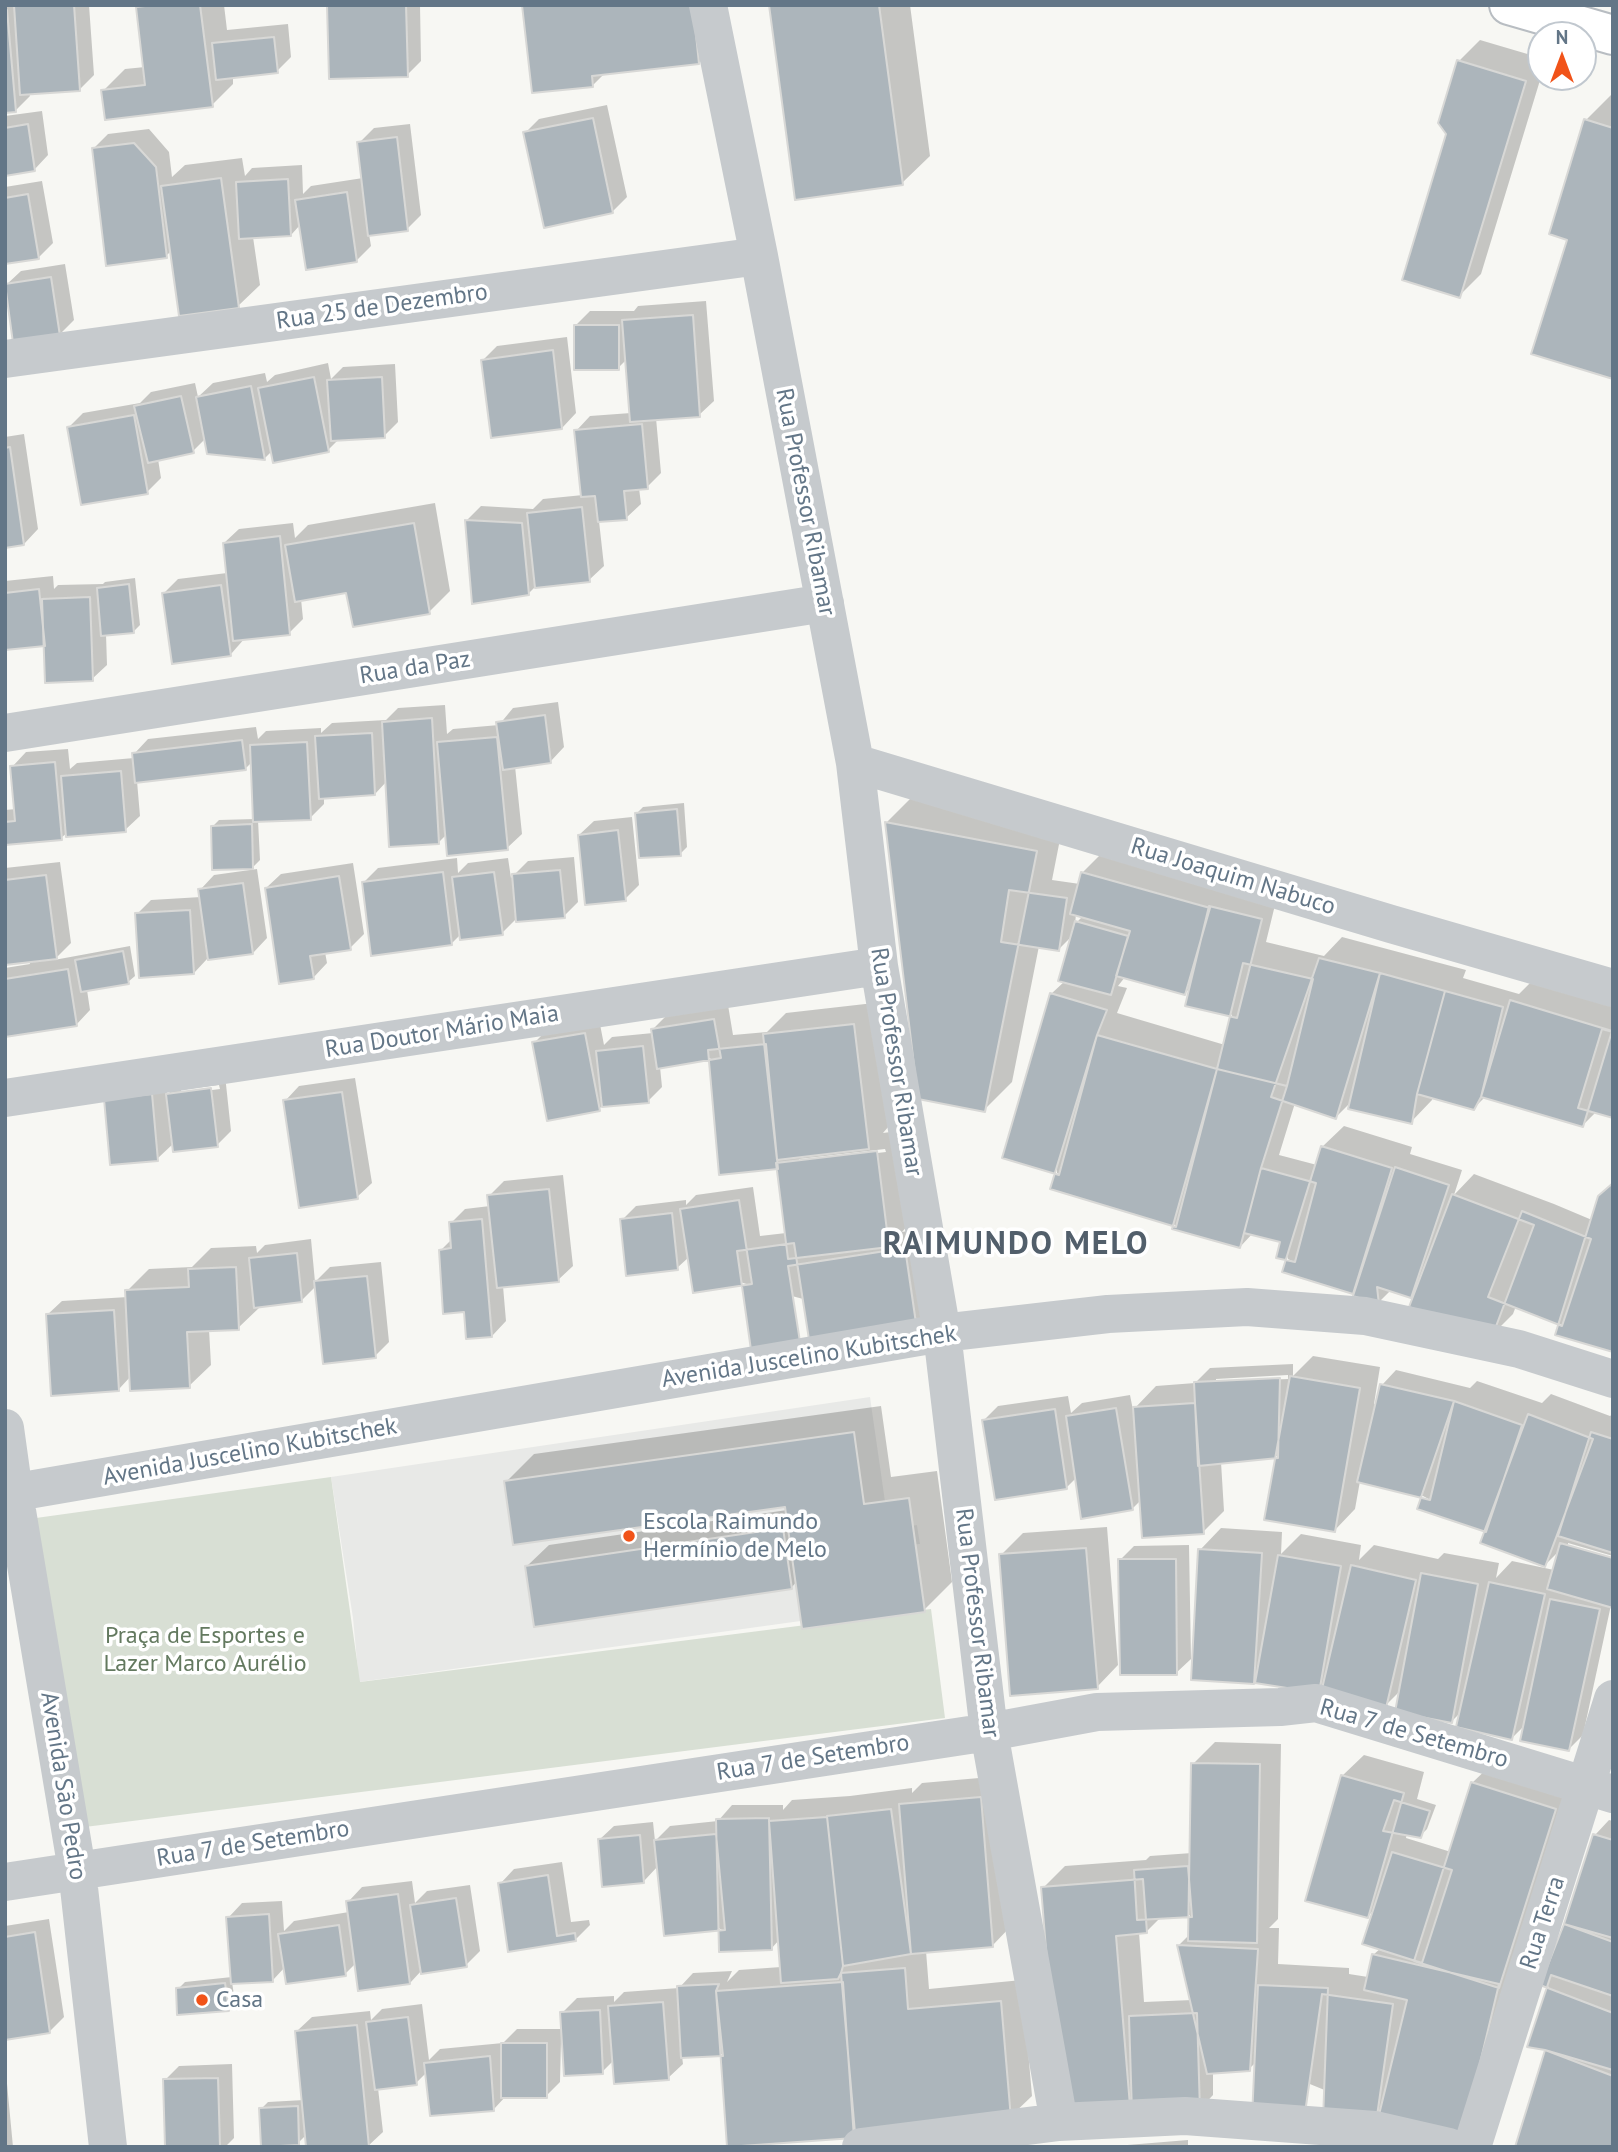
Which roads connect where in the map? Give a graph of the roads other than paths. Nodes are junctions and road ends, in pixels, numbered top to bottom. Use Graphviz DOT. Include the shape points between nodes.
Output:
graph roads {
  1 [pos="708,5"];
  2 [pos="1509,5"];
  3 [pos="1613,36"];
  4 [pos="759,256"];
  5 [pos="5,359"];
  6 [pos="825,603"];
  7 [pos="5,733"];
  8 [pos="855,763"];
  9 [pos="879,966"];
  10 [pos="1613,988"];
  11 [pos="5,1098"];
  12 [pos="942,1333"];
  13 [pos="1613,1379"];
  14 [pos="5,1428"];
  15 [pos="10,1493"];
  16 [pos="1613,1699"];
  17 [pos="989,1732"];
  18 [pos="1600,1790"];
  19 [pos="77,1870"];
  20 [pos="5,1882"];
  21 [pos="1059,2122"];
  22 [pos="108,2147"];
  23 [pos="861,2147"];
  24 [pos="1450,2147"];
  25 [pos="1472,2147"];
  1 -- 4 [label="street, Rua Professor Ribamar"];
  2 -- 3 [label="street"];
  4 -- 5 [label="street, Rua 25 de Dezembro"];
  4 -- 6 [label="street, Rua Professor Ribamar"];
  6 -- 7 [label="street, Rua da Paz"];
  6 -- 8 [label="street, Rua Professor Ribamar"];
  8 -- 9 [label="street, Rua Professor Ribamar"];
  8 -- 10 [label="street, Rua Joaquim Nabuco"];
  9 -- 11 [label="street, Rua Doutor Mário Maia"];
  9 -- 12 [label="street, Rua Professor Ribamar"];
  12 -- 13 [label="street, Avenida Juscelino Kubitschek" via="1108,1314 1247,1307 1365,1316 1519,1349"];
  12 -- 15 [label="street, Avenida Juscelino Kubitschek"];
  12 -- 17 [label="street, Rua Professor Ribamar"];
  14 -- 15 [label="street, Avenida São Pedro"];
  15 -- 19 [label="street, Avenida São Pedro"];
  16 -- 18 [label="street, Rua Terra"];
  17 -- 18 [label="street, Rua 7 de Setembro" via="1097,1712 1316,1703"];
  17 -- 19 [label="street, Rua 7 de Setembro"];
  17 -- 21 [label="street, Rua Professor Ribamar"];
  18 -- 25 [label="street, Rua Terra"];
  19 -- 20 [label="street, Rua 7 de Setembro"];
  19 -- 22 [label="street, Avenida São Pedro"];
  21 -- 23 [label="street"];
  21 -- 24 [label="street" via="1185,2116 1375,2130"];
}
